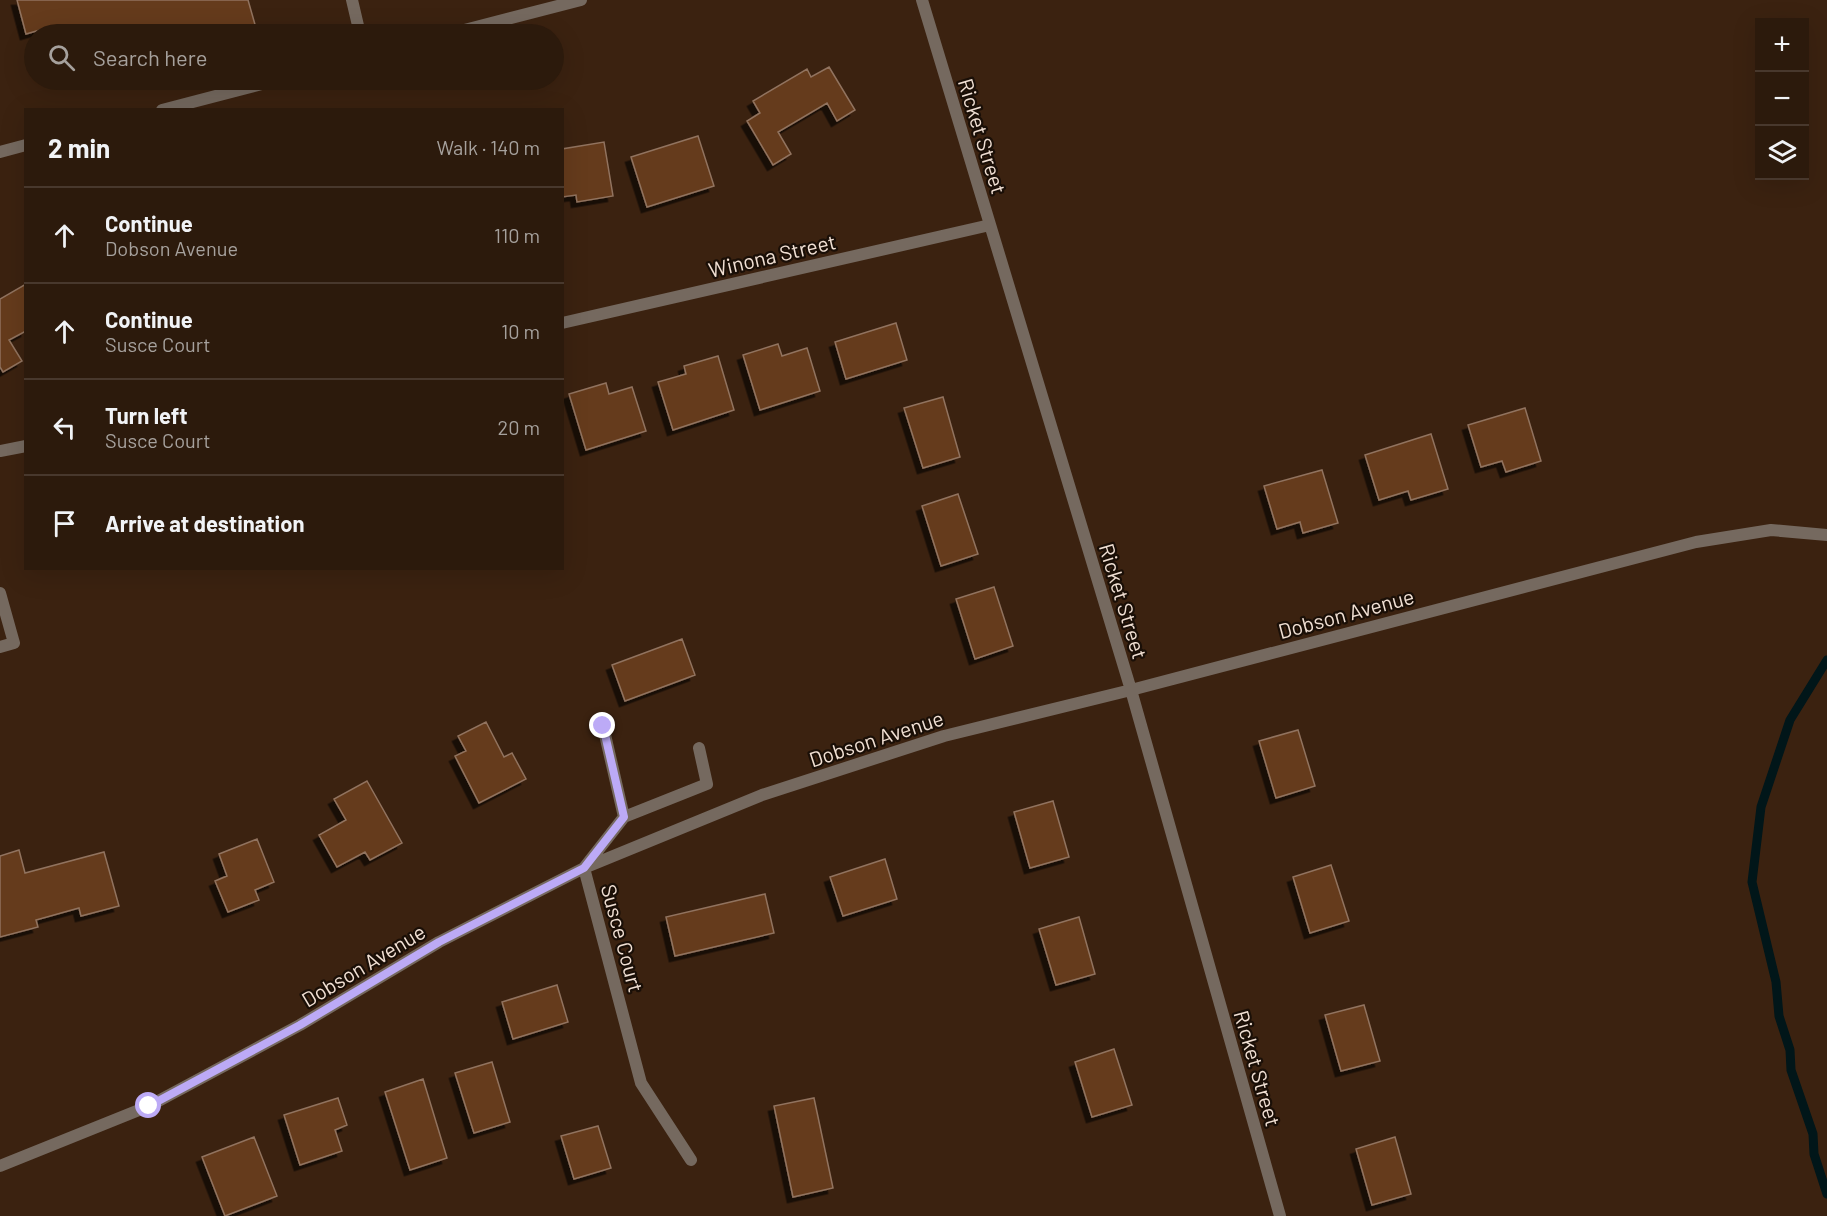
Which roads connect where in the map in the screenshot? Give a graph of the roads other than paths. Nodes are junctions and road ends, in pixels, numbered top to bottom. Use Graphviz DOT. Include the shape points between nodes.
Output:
graph roads {
  1 [pos="351,0"];
  2 [pos="581,0"];
  3 [pos="922,0"];
  4 [pos="357,24"];
  5 [pos="488,24"];
  6 [pos="239,90"];
  7 [pos="170,108"];
  8 [pos="24,146"];
  9 [pos="0,152"];
  10 [pos="990,225"];
  11 [pos="564,323"];
  12 [pos="24,446"];
  13 [pos="0,451"];
  14 [pos="1827,535"];
  15 [pos="0,593"];
  16 [pos="0,647"];
  17 [pos="1131,690"];
  18 [pos="603,726"];
  19 [pos="699,748"];
  20 [pos="624,817"];
  21 [pos="584,868"];
  22 [pos="691,1160"];
  23 [pos="0,1166"];
  24 [pos="1280,1216"];
  1 -- 4 [label="street"];
  2 -- 5 [label="street"];
  3 -- 10 [label="street, Ricket Street"];
  6 -- 7 [label="street"];
  8 -- 9 [label="street"];
  10 -- 11 [label="street, Winona Street"];
  10 -- 17 [label="street, Ricket Street"];
  12 -- 13 [label="street"];
  14 -- 17 [label="street, Dobson Avenue" via="1771,530 1696,542"];
  15 -- 16 [label="street" via="14,643"];
  17 -- 21 [label="street, Dobson Avenue" via="945,736 762,795"];
  17 -- 24 [label="street, Ricket Street"];
  18 -- 20 [label="street"];
  19 -- 20 [label="street" via="707,784"];
  20 -- 21 [label="street, Susce Court"];
  21 -- 22 [label="street, Susce Court" via="641,1083"];
  21 -- 23 [label="street, Dobson Avenue" via="439,942 300,1025 149,1106"];
}
